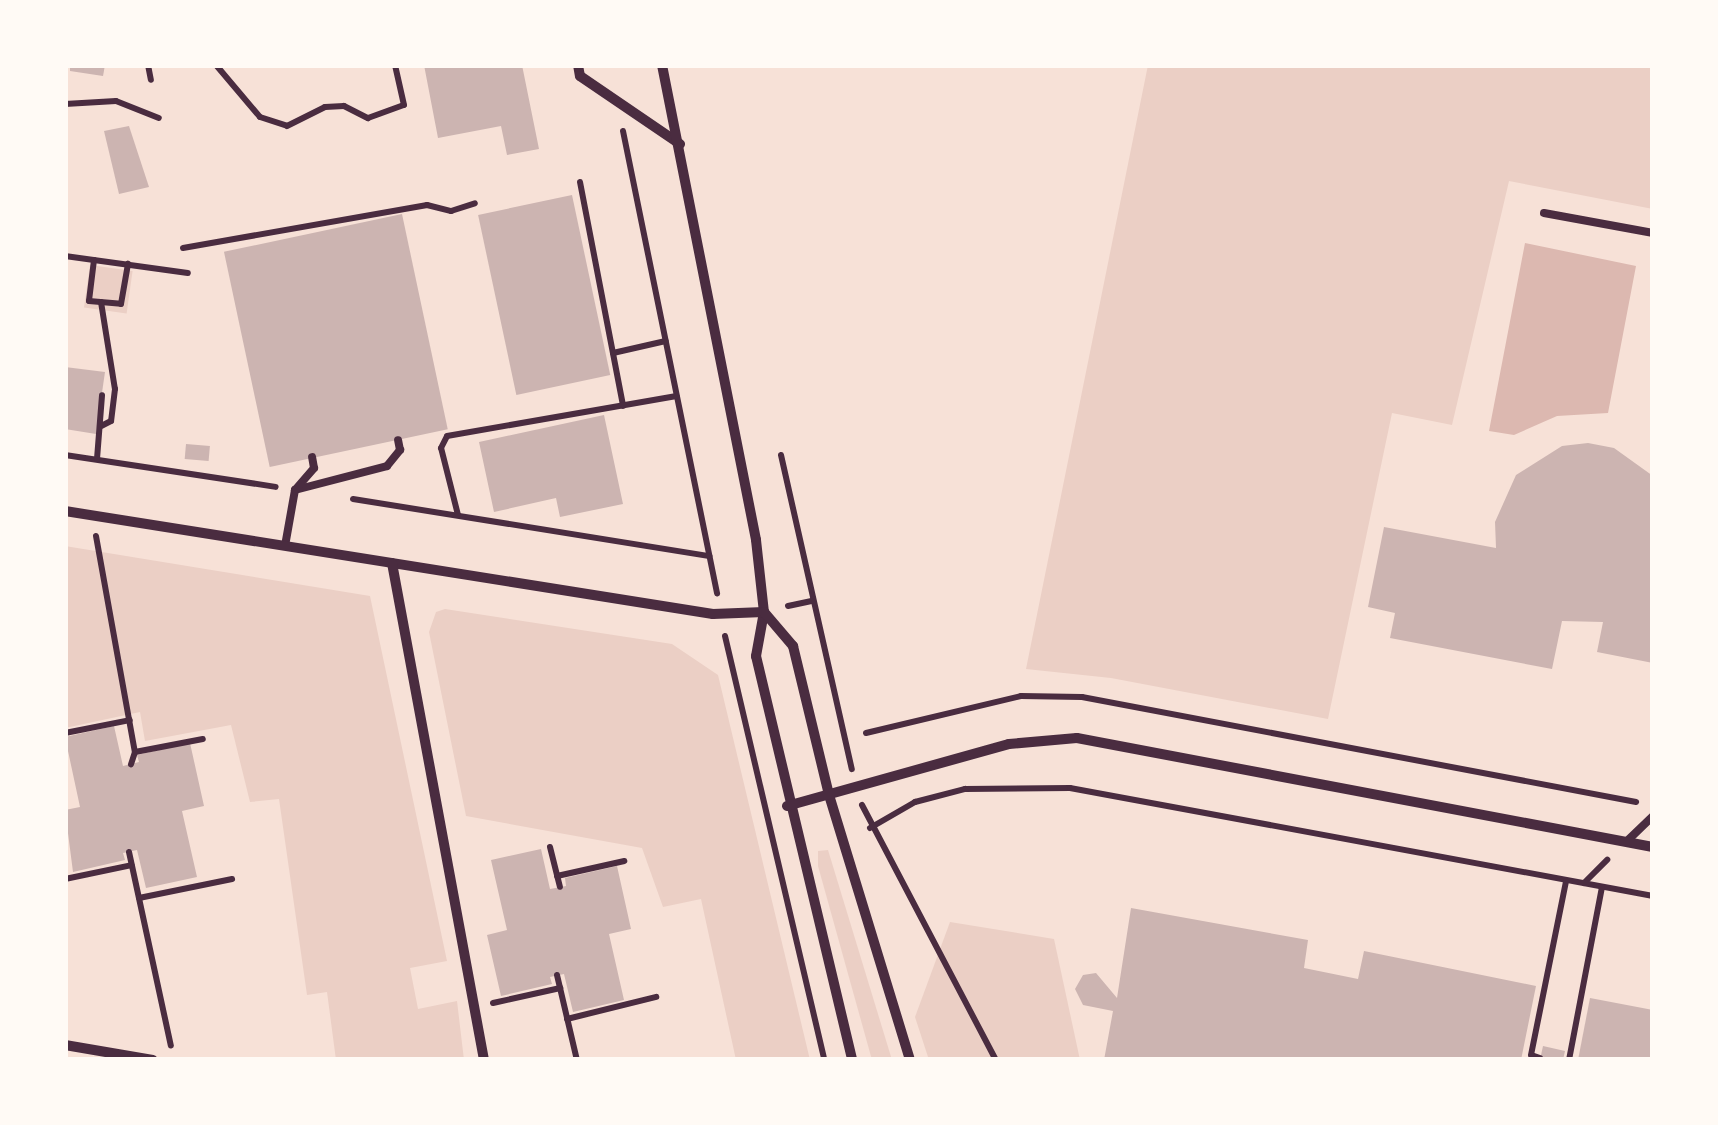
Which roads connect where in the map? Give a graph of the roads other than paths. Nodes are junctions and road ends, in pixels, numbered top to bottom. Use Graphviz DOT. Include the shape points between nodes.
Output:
graph roads {
  1 [pos="578,65"];
  2 [pos="662,65"];
  3 [pos="681,144"];
  4 [pos="1544,212"];
  5 [pos="1653,233"];
  6 [pos="398,440"];
  7 [pos="312,457"];
  8 [pos="295,490"];
  9 [pos="65,511"];
  10 [pos="285,546"];
  11 [pos="392,563"];
  12 [pos="764,612"];
  13 [pos="829,794"];
  14 [pos="787,806"];
  15 [pos="1653,816"];
  16 [pos="1626,842"];
  17 [pos="1653,847"];
  18 [pos="65,1046"];
  19 [pos="152,1060"];
  20 [pos="484,1060"];
  21 [pos="852,1060"];
  22 [pos="910,1060"];
  1 -- 3 [label="street" via="580,76"];
  2 -- 3 [label="street"];
  3 -- 12 [label="street"];
  4 -- 5 [label="lane"];
  6 -- 8 [label="lane" via="400,450 387,466"];
  7 -- 8 [label="lane" via="314,468"];
  8 -- 10 [label="lane"];
  9 -- 10 [label="street"];
  10 -- 11 [label="street"];
  11 -- 12 [label="street" via="720,613"];
  11 -- 20 [label="street"];
  12 -- 13 [label="street" via="794,646"];
  12 -- 14 [label="street" via="756,656"];
  13 -- 14 [label="street"];
  13 -- 16 [label="street" via="1008,744 1077,738"];
  13 -- 22 [label="street"];
  14 -- 21 [label="street"];
  15 -- 16 [label="lane"];
  16 -- 17 [label="street"];
  18 -- 19 [label="street"];
}
